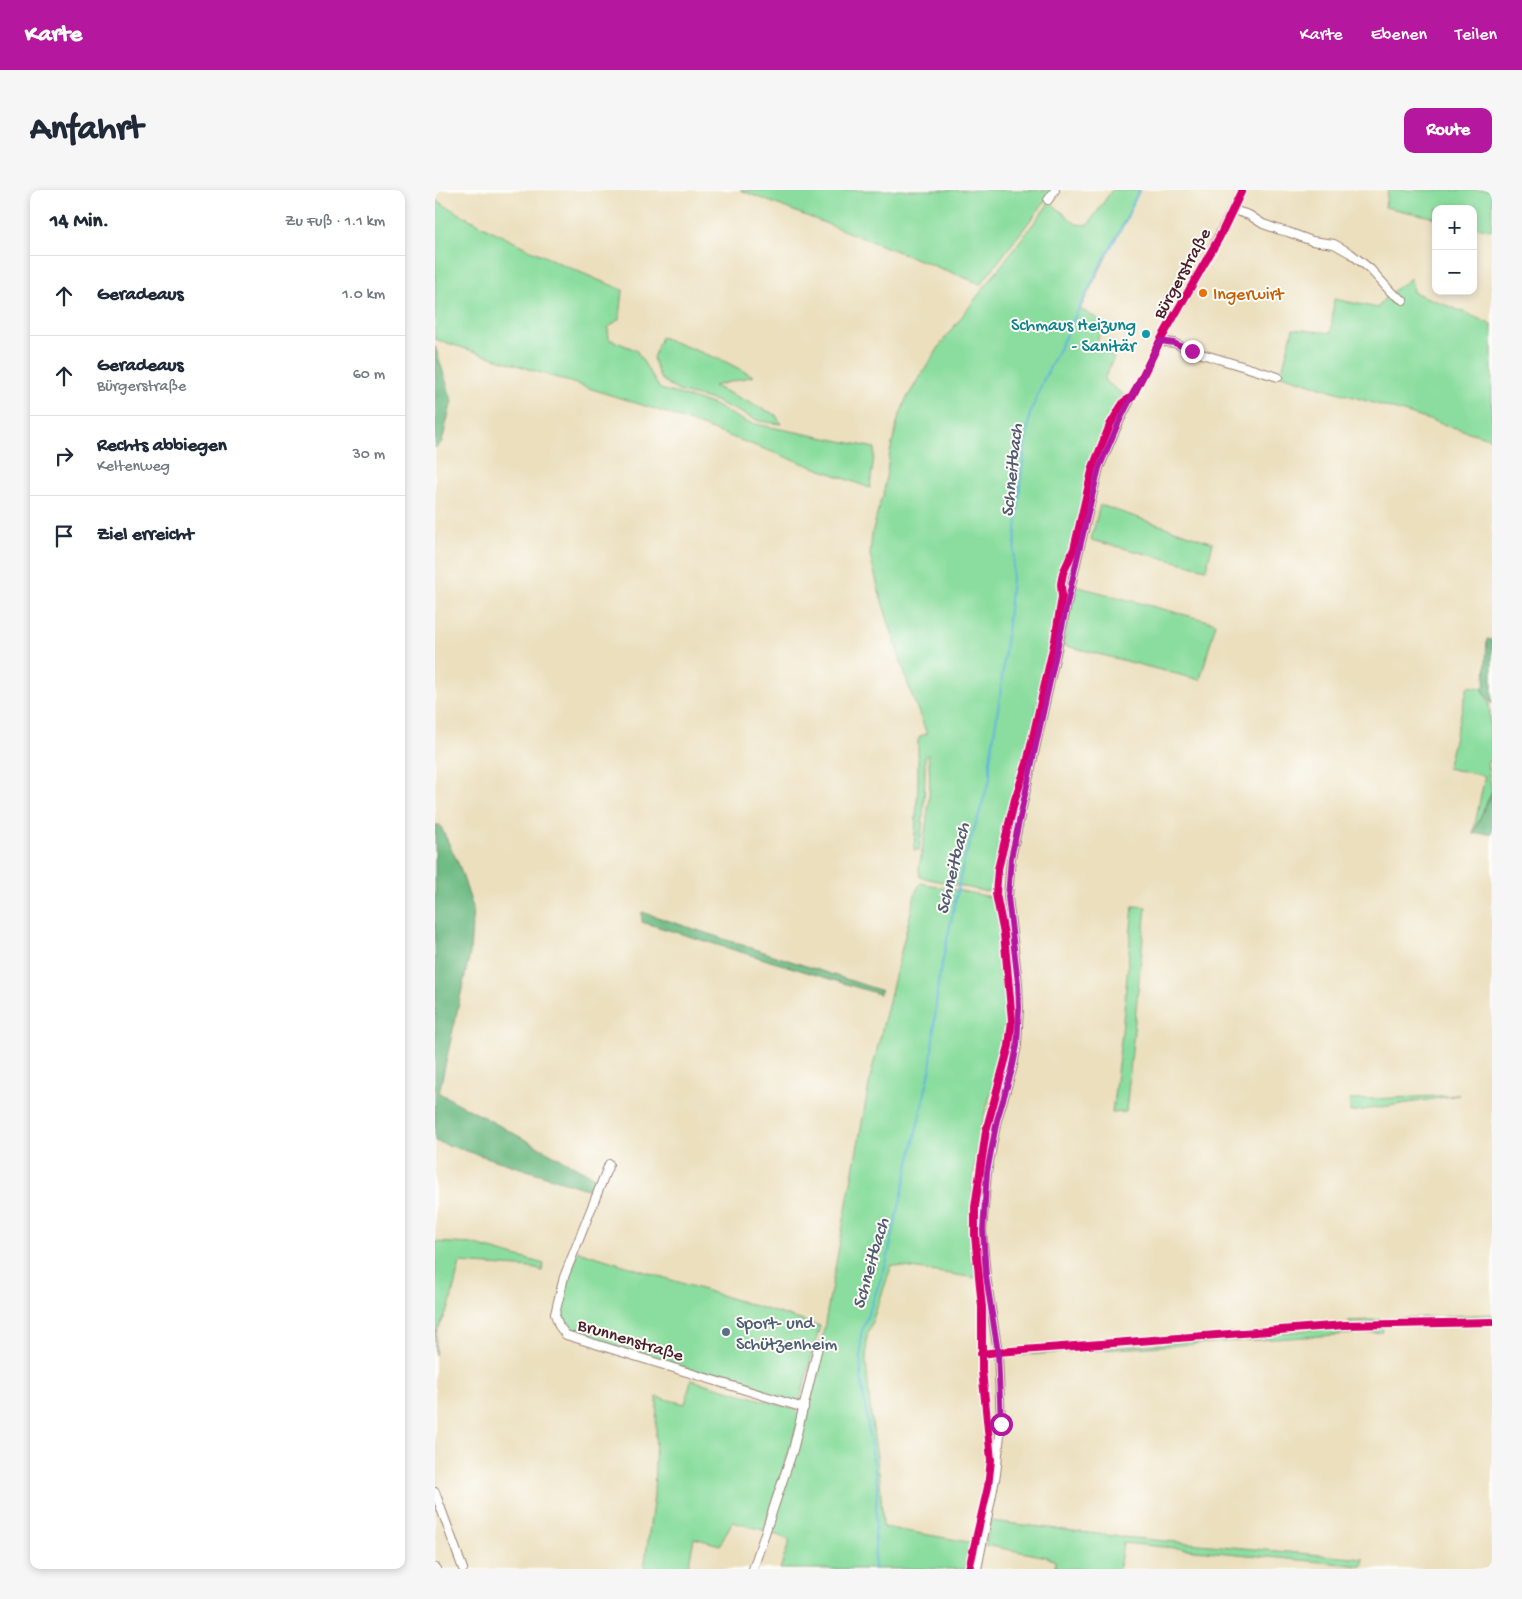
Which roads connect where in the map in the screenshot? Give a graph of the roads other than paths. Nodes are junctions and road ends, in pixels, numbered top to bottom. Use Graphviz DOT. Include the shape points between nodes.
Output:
graph roads {
  1 [pos="1055,190"];
  2 [pos="1243,190"];
  3 [pos="1048,200"];
  4 [pos="1233,210"];
  5 [pos="1403,300"];
  6 [pos="1160,341"];
  7 [pos="1279,377"];
  8 [pos="609,1164"];
  9 [pos="1492,1322"];
  10 [pos="819,1343"];
  11 [pos="998,1352"];
  12 [pos="804,1408"];
  13 [pos="435,1492"];
  14 [pos="463,1569"];
  15 [pos="753,1569"];
  16 [pos="977,1569"];
  1 -- 3 [label="street"];
  2 -- 4 [label="street, Bürgerstraße"];
  4 -- 5 [label="street" via="1311,241 1334,244 1370,269"];
  4 -- 6 [label="street, Bürgerstraße"];
  6 -- 7 [label="street"];
  6 -- 11 [label="street, Bürgerstraße" via="1099,468 1011,858 1008,897 1018,983 1017,1046 987,1172 983,1230 986,1276"];
  8 -- 12 [label="street, Brunnenstraße" via="564,1278 555,1314 566,1336"];
  9 -- 11 [label="street" via="1344,1325"];
  10 -- 12 [label="street"];
  11 -- 16 [label="street, Bürgerstraße" via="999,1449"];
  12 -- 15 [label="street"];
  13 -- 14 [label="street"];
}
